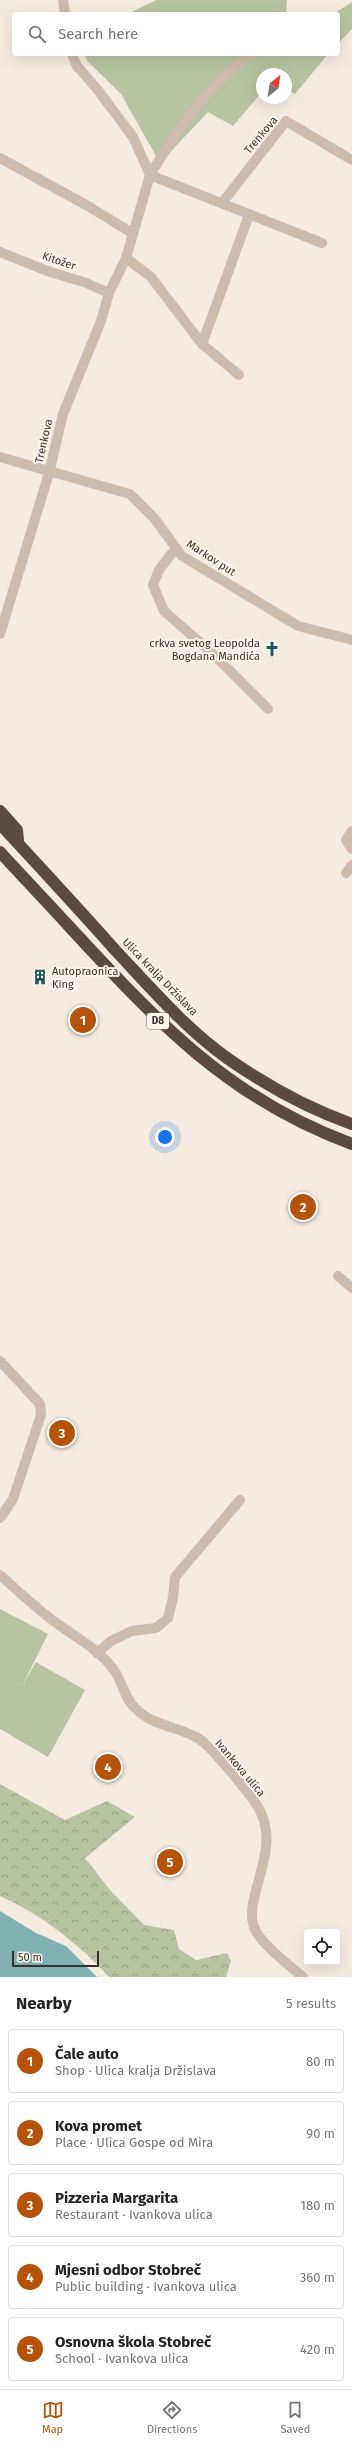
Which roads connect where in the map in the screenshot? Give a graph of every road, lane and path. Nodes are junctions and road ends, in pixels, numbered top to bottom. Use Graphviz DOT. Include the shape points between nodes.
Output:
graph roads {
  1 [pos="63,0"];
  2 [pos="65,12"];
  3 [pos="73,56"];
  4 [pos="249,56"];
  5 [pos="0,158"];
  6 [pos="352,160"];
  7 [pos="150,175"];
  8 [pos="222,203"];
  9 [pos="249,215"];
  10 [pos="132,233"];
  11 [pos="322,243"];
  12 [pos="0,252"];
  13 [pos="126,258"];
  14 [pos="109,293"];
  15 [pos="202,344"];
  16 [pos="239,375"];
  17 [pos="0,457"];
  18 [pos="50,473"];
  19 [pos="174,549"];
  20 [pos="0,634"];
  21 [pos="352,640"];
  22 [pos="268,709"];
  23 [pos="0,811"];
  24 [pos="0,824"];
  25 [pos="352,832"];
  26 [pos="18,843"];
  27 [pos="352,849"];
  28 [pos="0,852"];
  29 [pos="352,1124"];
  30 [pos="352,1144"];
  31 [pos="338,1276"];
  32 [pos="352,1288"];
  33 [pos="0,1361"];
  34 [pos="240,1500"];
  35 [pos="0,1518"];
  36 [pos="0,1576"];
  37 [pos="97,1653"];
  38 [pos="303,1977"];
  1 -- 2 [label="street"];
  3 -- 7 [label="street" via="77,66 133,137"];
  4 -- 7 [label="street, Trenkova" via="231,69 180,127"];
  5 -- 10 [label="street"];
  6 -- 8 [label="street, Trenkova" via="286,122"];
  7 -- 8 [label="street"];
  7 -- 10 [label="street, Trenkova"];
  8 -- 9 [label="street"];
  9 -- 11 [label="street"];
  9 -- 15 [label="street"];
  10 -- 13 [label="street, Trenkova"];
  12 -- 14 [label="street, Kitožer"];
  13 -- 14 [label="street, Trenkova"];
  13 -- 15 [label="street" via="151,278"];
  14 -- 18 [label="street, Trenkova" via="101,321 63,414"];
  15 -- 16 [label="street"];
  17 -- 18 [label="street, Markov put"];
  18 -- 19 [label="street, Markov put" via="130,494 154,518"];
  18 -- 20 [label="street, Trenkova"];
  19 -- 21 [label="street, Markov put" via="298,626"];
  19 -- 22 [label="street" via="159,570 153,585 164,611 213,654"];
  23 -- 26 [label="highway" via="17,830"];
  24 -- 26 [label="highway, Ulica kralja Držislava / D8"];
  25 -- 27 [label="street" via="346,840"];
  26 -- 29 [label="highway, Ulica kralja Držislava / D8" via="161,1000 193,1030 226,1057 251,1073 298,1100"];
  28 -- 30 [label="highway, D8" via="149,1012 210,1066 278,1111"];
  31 -- 32 [label="street"];
  33 -- 35 [label="street" via="40,1404 41,1415 14,1499"];
  34 -- 37 [label="street" via="175,1577 168,1618 156,1628 132,1631 111,1640"];
  36 -- 37 [label="street, Ivankova ulica"];
  37 -- 38 [label="street, Ivankova ulica" via="114,1670 124,1694 136,1709 153,1720 198,1738 223,1764 258,1808 266,1827 267,1849 252,1914 256,1932"];
}
